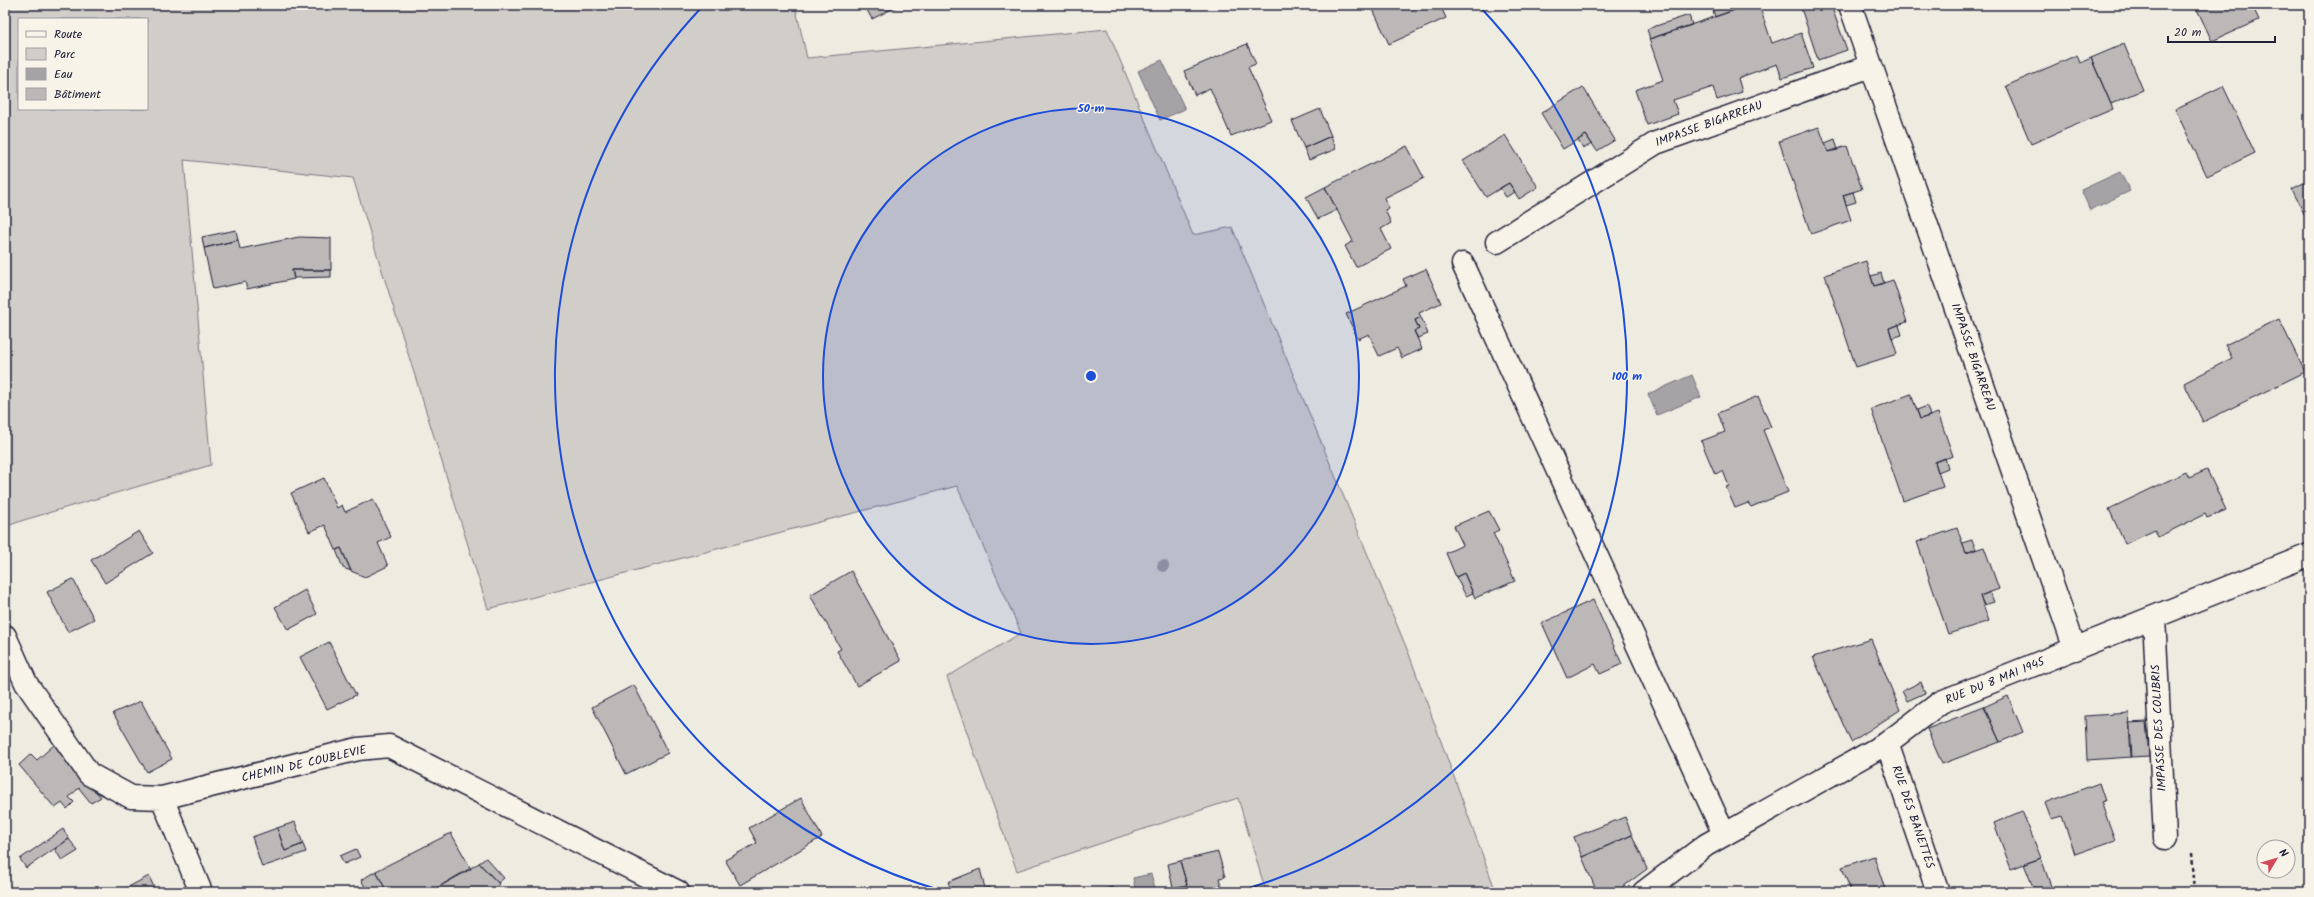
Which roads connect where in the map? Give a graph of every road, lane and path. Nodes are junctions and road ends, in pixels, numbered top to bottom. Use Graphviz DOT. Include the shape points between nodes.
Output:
graph roads {
  1 [pos="1850,5"];
  2 [pos="1871,66"];
  3 [pos="1497,242"];
  4 [pos="1463,264"];
  5 [pos="2309,555"];
  6 [pos="2154,617"];
  7 [pos="5,636"];
  8 [pos="2075,649"];
  9 [pos="1887,743"];
  10 [pos="162,798"];
  11 [pos="1724,834"];
  12 [pos="2165,838"];
  13 [pos="201,892"];
  14 [pos="678,892"];
  15 [pos="1644,892"];
  16 [pos="1938,892"];
  1 -- 2 [label="street, IMPASSE BIGARREAU"];
  2 -- 3 [label="street, IMPASSE BIGARREAU" via="1656,143"];
  2 -- 8 [label="street, IMPASSE BIGARREAU"];
  4 -- 11 [label="street"];
  5 -- 6 [label="street, RUE DU 8 MAI 1945"];
  6 -- 8 [label="street, RUE DU 8 MAI 1945"];
  6 -- 12 [label="street, IMPASSE DES COLIBRIS"];
  7 -- 10 [label="street, CHEMIN DE COUBLEVIE" via="26,683 90,774 131,797"];
  8 -- 9 [label="street, RUE DU 8 MAI 1945" via="1941,702"];
  9 -- 11 [label="street, RUE DU 8 MAI 1945"];
  9 -- 16 [label="street, RUE DES BANETTES"];
  10 -- 13 [label="street"];
  10 -- 14 [label="street, CHEMIN DE COUBLEVIE" via="358,749 389,746"];
  11 -- 15 [label="street, RUE DU 8 MAI 1945"];
}
